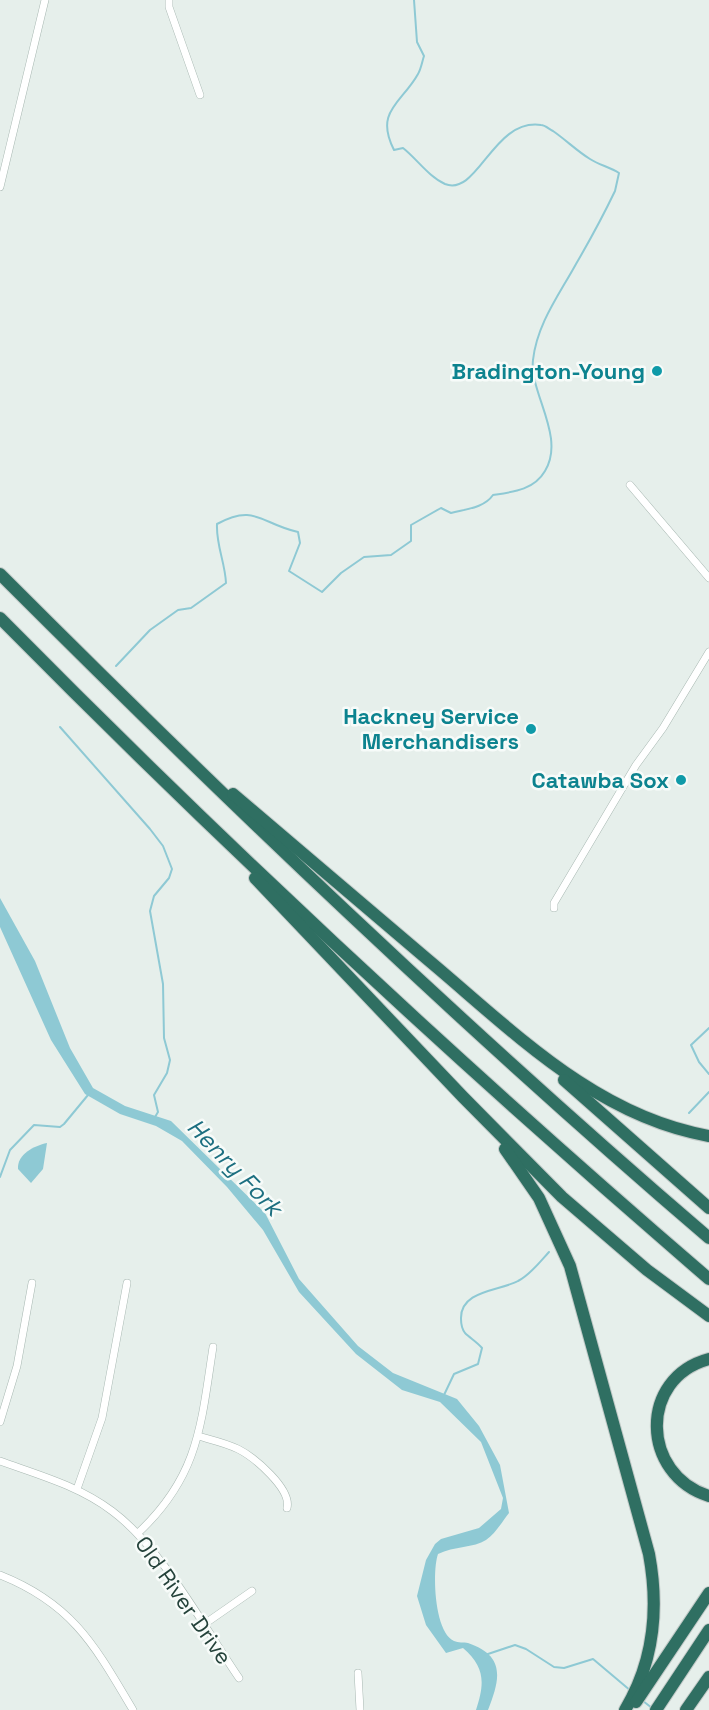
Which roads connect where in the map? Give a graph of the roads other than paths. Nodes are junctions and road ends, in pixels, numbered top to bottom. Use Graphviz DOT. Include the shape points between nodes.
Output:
graph roads {
  1 [pos="45,0"];
  2 [pos="170,0"];
  3 [pos="200,95"];
  4 [pos="0,187"];
  5 [pos="630,485"];
  6 [pos="0,574"];
  7 [pos="709,578"];
  8 [pos="0,618"];
  9 [pos="709,652"];
  10 [pos="92,665"];
  11 [pos="222,836"];
  12 [pos="554,908"];
  13 [pos="516,1035"];
  14 [pos="463,1097"];
  15 [pos="709,1136"];
  16 [pos="709,1208"];
  17 [pos="709,1238"];
  18 [pos="709,1279"];
  19 [pos="32,1283"];
  20 [pos="127,1283"];
  21 [pos="709,1316"];
  22 [pos="213,1347"];
  23 [pos="709,1359"];
  24 [pos="0,1422"];
  25 [pos="198,1436"];
  26 [pos="0,1461"];
  27 [pos="77,1489"];
  28 [pos="709,1496"];
  29 [pos="287,1508"];
  30 [pos="138,1533"];
  31 [pos="0,1575"];
  32 [pos="252,1591"];
  33 [pos="709,1593"];
  34 [pos="202,1624"];
  35 [pos="709,1630"];
  36 [pos="358,1673"];
  37 [pos="709,1677"];
  38 [pos="239,1678"];
  39 [pos="133,1710"];
  40 [pos="360,1710"];
  41 [pos="625,1710"];
  42 [pos="631,1710"];
  43 [pos="656,1710"];
  44 [pos="686,1710"];
  1 -- 4 [label="street"];
  2 -- 3 [label="street"];
  5 -- 7 [label="street"];
  6 -- 10 [label="highway"];
  8 -- 11 [label="highway"];
  9 -- 12 [label="street" via="636,765"];
  10 -- 13 [label="highway" via="206,771"];
  10 -- 17 [label="highway" via="326,893 590,1135"];
  11 -- 14 [label="highway" via="231,852"];
  11 -- 18 [label="highway" via="500,1095"];
  13 -- 15 [label="highway" via="612,1103 665,1126"];
  13 -- 16 [label="highway"];
  14 -- 21 [label="highway" via="583,1216"];
  14 -- 41 [label="highway" via="533,1189 563,1249 584,1311 645,1535 653,1574 654,1623 645,1667"];
  19 -- 24 [label="street" via="17,1366"];
  20 -- 27 [label="street" via="102,1418"];
  22 -- 25 [label="street"];
  23 -- 28 [label="highway" via="685,1370 670,1385 660,1404 657,1430 660,1450 669,1468 687,1486"];
  25 -- 29 [label="street" via="250,1456 284,1491"];
  25 -- 30 [label="street" via="175,1491"];
  26 -- 27 [label="street, Old River Drive"];
  27 -- 30 [label="street, Old River Drive"];
  30 -- 34 [label="street, Old River Drive"];
  31 -- 39 [label="street" via="41,1596 83,1630"];
  32 -- 34 [label="street"];
  33 -- 42 [label="highway"];
  34 -- 38 [label="street, Old River Drive"];
  35 -- 43 [label="highway"];
  36 -- 40 [label="street"];
  37 -- 44 [label="highway"];
}
